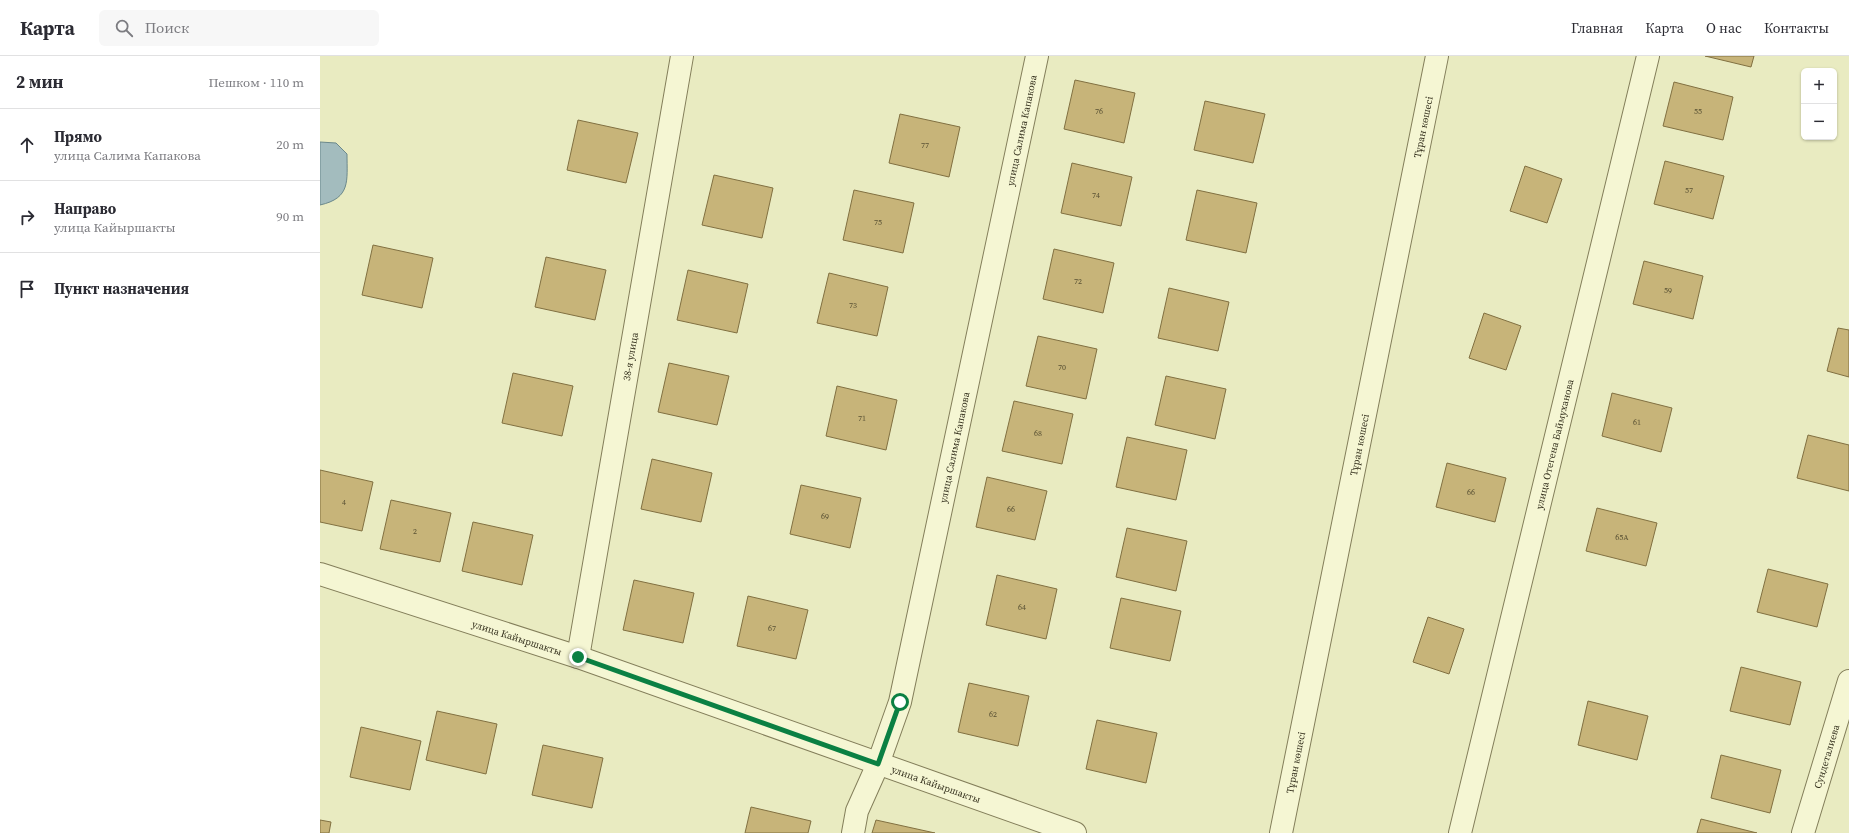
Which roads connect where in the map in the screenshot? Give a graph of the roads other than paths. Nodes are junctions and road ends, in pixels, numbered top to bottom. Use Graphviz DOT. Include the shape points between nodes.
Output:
graph roads {
  1 [pos="682,56"];
  2 [pos="1037,56"];
  3 [pos="1437,56"];
  4 [pos="1648,56"];
  5 [pos="320,574"];
  6 [pos="578,657"];
  7 [pos="1849,681"];
  8 [pos="878,764"];
  9 [pos="853,833"];
  10 [pos="1075,833"];
  11 [pos="1281,833"];
  12 [pos="1460,833"];
  13 [pos="1803,833"];
  1 -- 6 [label="street, 38-я улица"];
  2 -- 8 [label="street, улица Салима Капакова" via="900,702"];
  3 -- 11 [label="street, Тұран көшесі"];
  4 -- 12 [label="street, улица Отегена Баймуханова"];
  5 -- 6 [label="street, улица Кайыршакты"];
  6 -- 8 [label="street, улица Кайыршакты"];
  7 -- 13 [label="street, Сундеталиева"];
  8 -- 9 [label="street, улица Салима Капакова" via="857,811"];
  8 -- 10 [label="street, улица Кайыршакты"];
}
